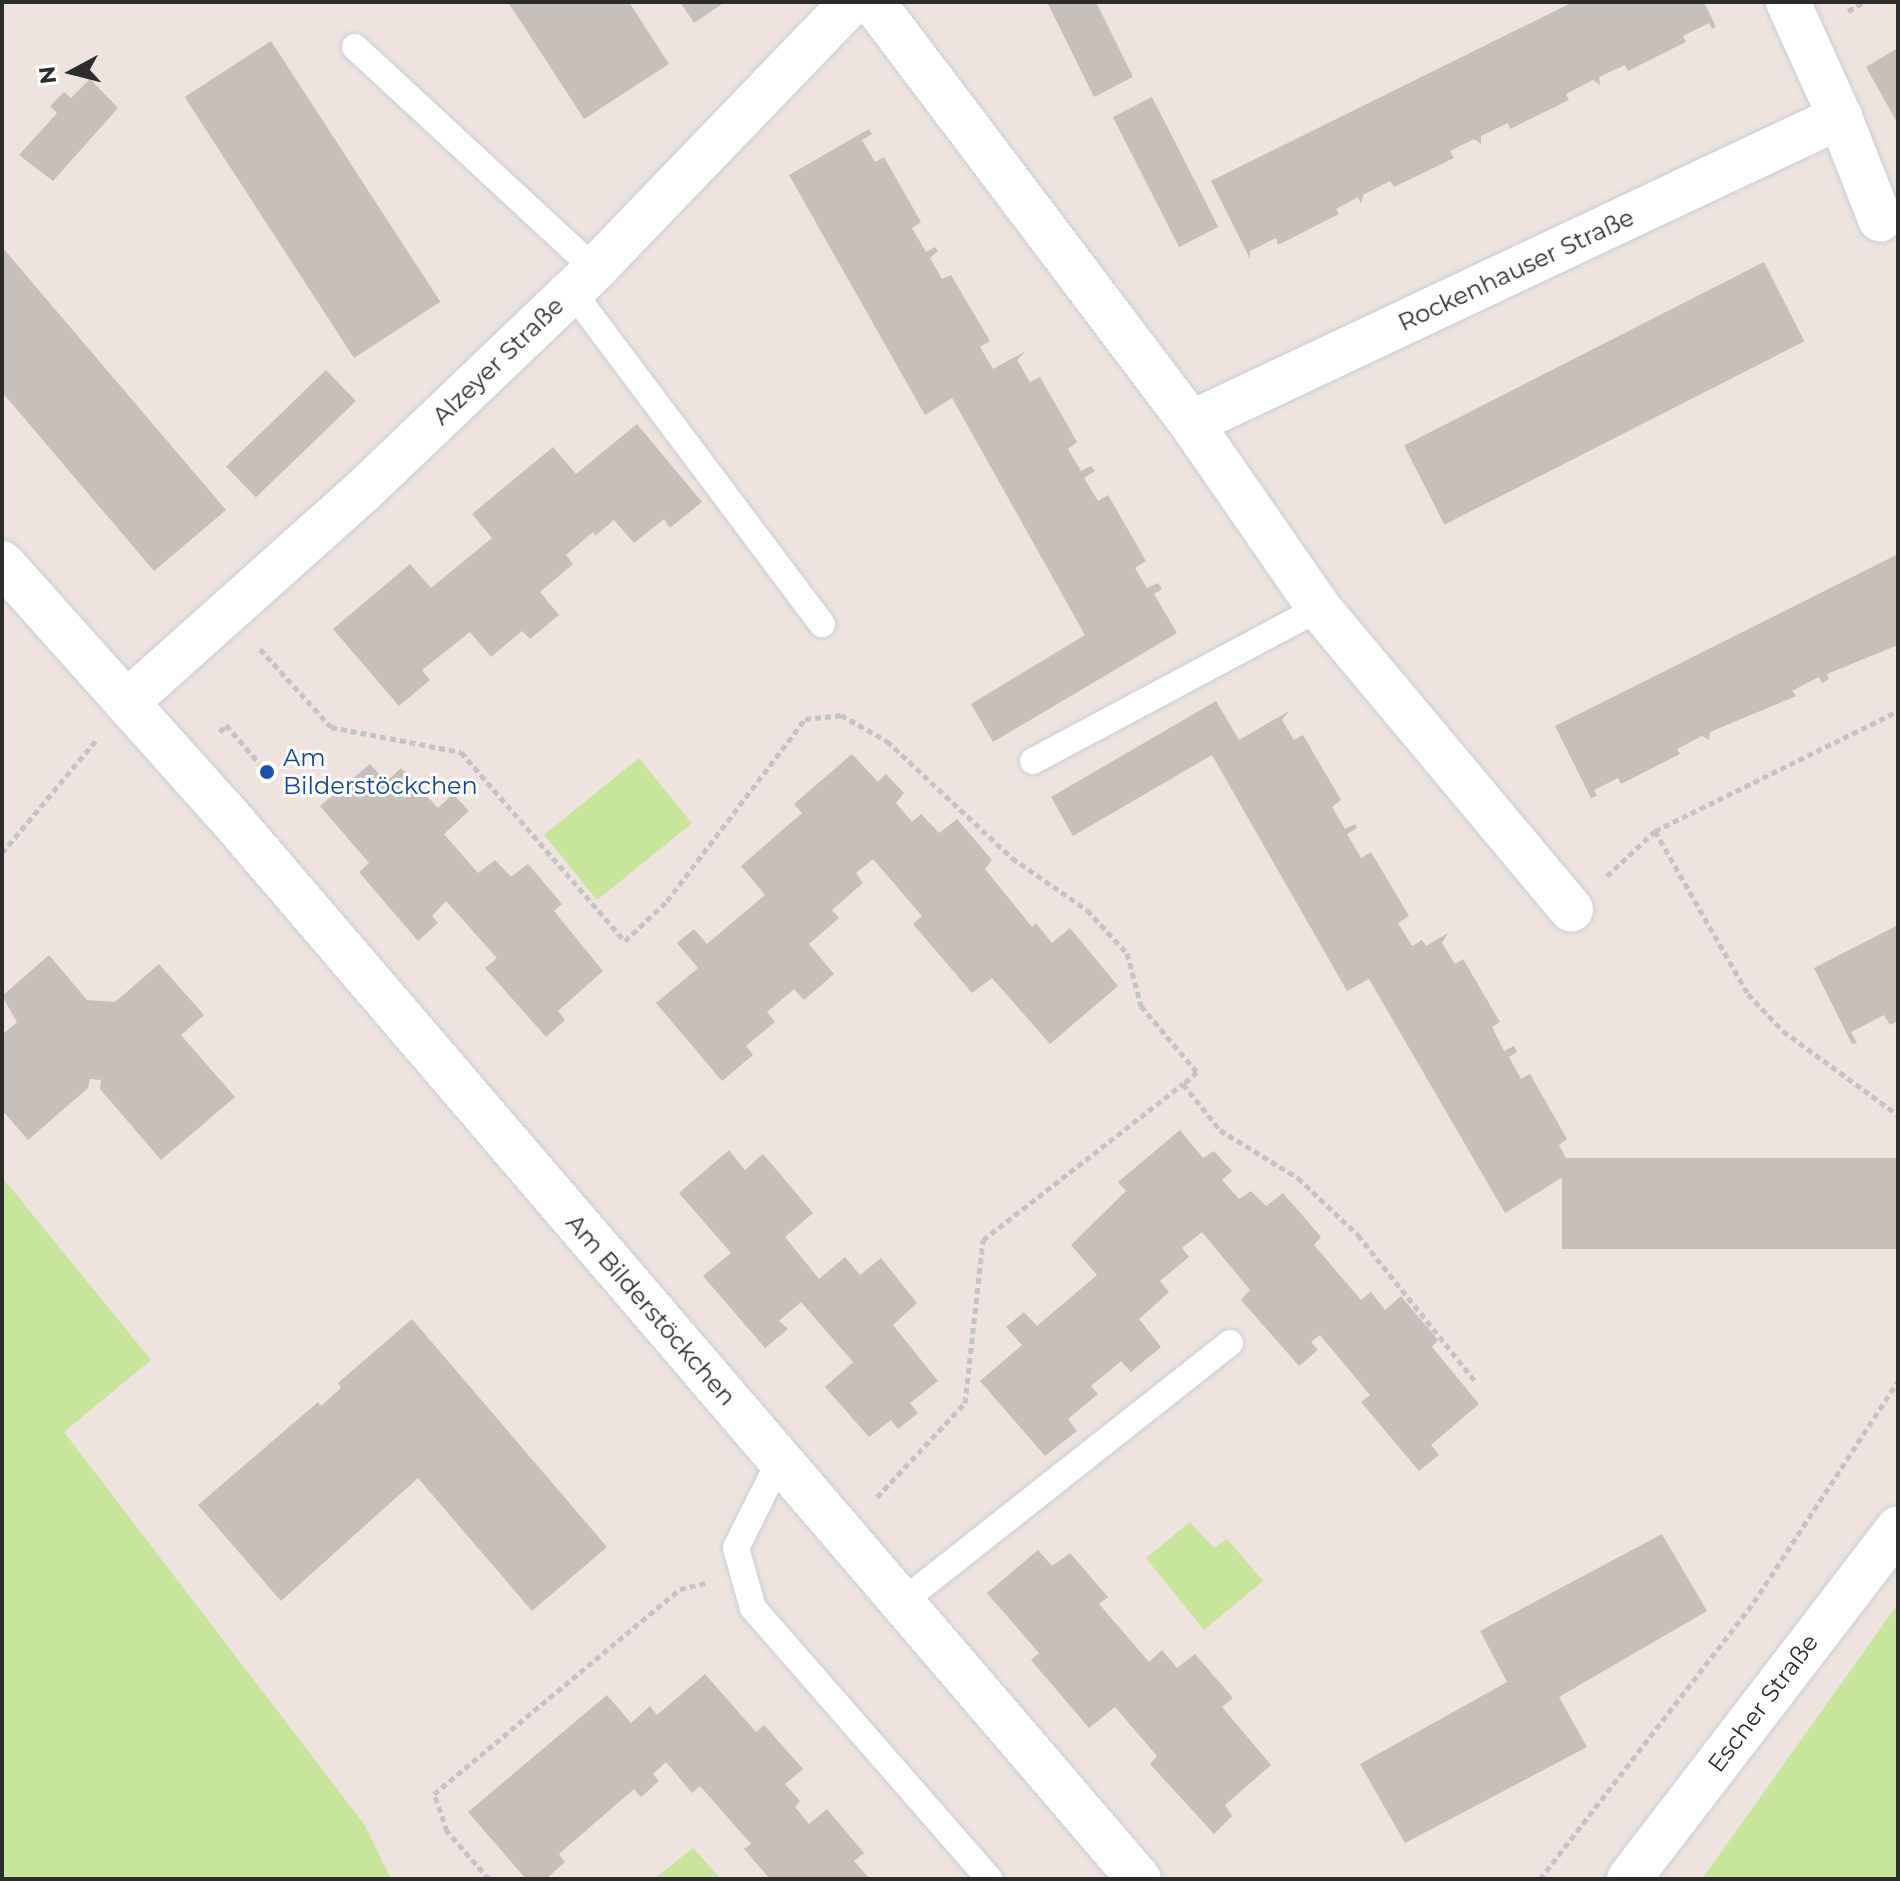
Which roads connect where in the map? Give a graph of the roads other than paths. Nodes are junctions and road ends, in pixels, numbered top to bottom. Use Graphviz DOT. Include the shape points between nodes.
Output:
graph roads {
  1 [pos="852,2"];
  2 [pos="873,2"];
  3 [pos="1788,2"];
  4 [pos="355,47"];
  5 [pos="1840,117"];
  6 [pos="1880,219"];
  7 [pos="583,280"];
  8 [pos="1191,423"];
  9 [pos="2,563"];
  10 [pos="1319,608"];
  11 [pos="822,624"];
  12 [pos="127,702"];
  13 [pos="1033,761"];
  14 [pos="1571,909"];
  15 [pos="1230,1343"];
  16 [pos="780,1460"];
  17 [pos="1898,1528"];
  18 [pos="902,1602"];
  19 [pos="989,1879"];
  20 [pos="1139,1879"];
  21 [pos="1629,1879"];
  1 -- 7 [label="street, Alzeyer Straße"];
  2 -- 8 [label="street"];
  3 -- 5 [label="street"];
  4 -- 7 [label="lane"];
  5 -- 6 [label="street"];
  5 -- 8 [label="street, Rockenhauser Straße"];
  7 -- 11 [label="lane"];
  7 -- 12 [label="street, Alzeyer Straße" via="228,614"];
  8 -- 10 [label="street"];
  9 -- 12 [label="street, Am Bilderstöckchen"];
  10 -- 13 [label="lane"];
  10 -- 14 [label="street"];
  12 -- 16 [label="street, Am Bilderstöckchen"];
  15 -- 18 [label="lane"];
  16 -- 18 [label="street, Am Bilderstöckchen"];
  16 -- 19 [label="lane" via="736,1548 753,1608"];
  17 -- 21 [label="street, Escher Straße"];
  18 -- 20 [label="street, Am Bilderstöckchen"];
}
